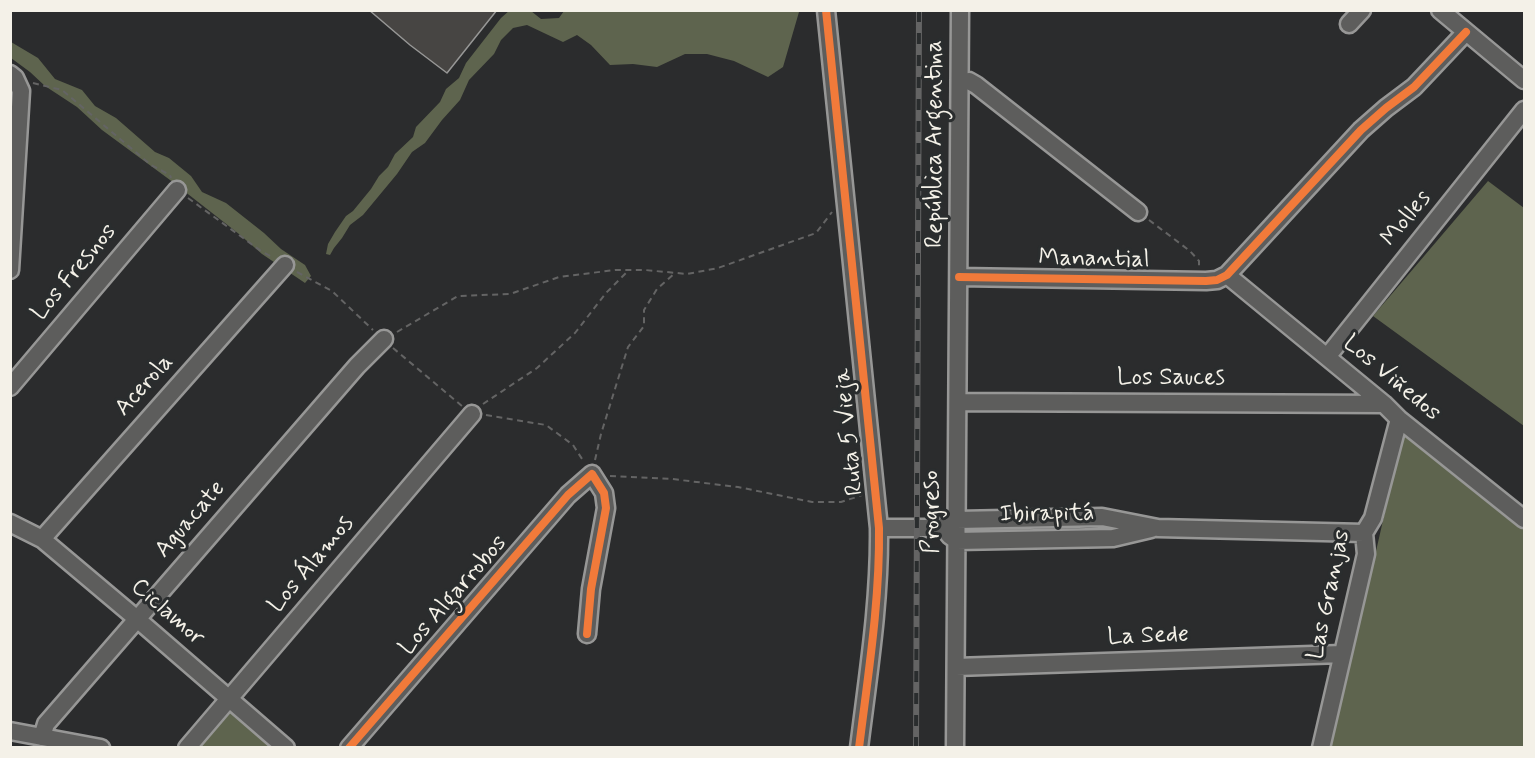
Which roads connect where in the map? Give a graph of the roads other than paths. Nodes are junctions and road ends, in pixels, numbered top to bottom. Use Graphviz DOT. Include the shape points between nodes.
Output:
graph roads {
  1 [pos="826,10"];
  2 [pos="960,10"];
  3 [pos="1362,10"];
  4 [pos="1440,10"];
  5 [pos="1349,24"];
  6 [pos="1466,32"];
  7 [pos="13,76"];
  8 [pos="1524,80"];
  9 [pos="960,83"];
  10 [pos="1524,110"];
  11 [pos="177,190"];
  12 [pos="1138,212"];
  13 [pos="12,230"];
  14 [pos="285,265"];
  15 [pos="10,270"];
  16 [pos="1227,275"];
  17 [pos="959,277"];
  18 [pos="384,339"];
  19 [pos="1327,357"];
  20 [pos="10,387"];
  21 [pos="958,402"];
  22 [pos="1384,404"];
  23 [pos="472,414"];
  24 [pos="1399,419"];
  25 [pos="1524,519"];
  26 [pos="957,520"];
  27 [pos="10,522"];
  28 [pos="879,528"];
  29 [pos="940,528"];
  30 [pos="1158,528"];
  31 [pos="1364,532"];
  32 [pos="42,539"];
  33 [pos="957,541"];
  34 [pos="137,619"];
  35 [pos="587,634"];
  36 [pos="1342,654"];
  37 [pos="956,667"];
  38 [pos="230,699"];
  39 [pos="10,731"];
  40 [pos="42,736"];
  41 [pos="101,747"];
  42 [pos="187,747"];
  43 [pos="286,747"];
  44 [pos="349,747"];
  45 [pos="859,747"];
  46 [pos="955,747"];
  47 [pos="1321,747"];
  1 -- 28 [label="street, Ruta 5 Vieja"];
  2 -- 9 [label="street, República Argentina"];
  3 -- 5 [label="street"];
  4 -- 6 [label="street"];
  6 -- 8 [label="street"];
  6 -- 16 [label="street" via="1414,87 1361,130"];
  7 -- 13 [label="street" via="21,91"];
  9 -- 12 [label="street" via="969,81 976,85"];
  9 -- 17 [label="street, República Argentina"];
  10 -- 19 [label="street, Molles"];
  11 -- 20 [label="street, Los Fresnos"];
  13 -- 15 [label="street"];
  14 -- 32 [label="street, Acerola"];
  16 -- 17 [label="street, Manantial" via="1199,281"];
  16 -- 19 [label="street, Los Viñedos"];
  17 -- 21 [label="street, Progreso"];
  18 -- 34 [label="street, Aguacate"];
  19 -- 22 [label="street, Los Viñedos"];
  21 -- 22 [label="street, Los Sauces"];
  21 -- 26 [label="street, Progreso"];
  22 -- 24 [label="street, Los Viñedos"];
  23 -- 38 [label="street, Los Álamos"];
  24 -- 25 [label="street, Los Viñedos"];
  24 -- 31 [label="street, Las Granjas" via="1373,518"];
  26 -- 29 [label="street, Ibirapitá"];
  26 -- 30 [label="street, Ibirapitá" via="1102,517"];
  26 -- 33 [label="street, Progreso"];
  27 -- 32 [label="street, Ciclamor"];
  28 -- 29 [label="street, Ibirapitá"];
  28 -- 45 [label="street, Ruta 5 Vieja" via="879,570"];
  29 -- 33 [label="street"];
  30 -- 31 [label="street, Ibirapitá"];
  30 -- 33 [label="street, Ibirapitá" via="1113,538"];
  31 -- 36 [label="street, Las Granjas" via="1366,554"];
  32 -- 34 [label="street, Ciclamor"];
  33 -- 37 [label="street, Progreso"];
  34 -- 38 [label="street, Ciclamor"];
  34 -- 40 [label="street, Aguacate" via="46,724"];
  35 -- 44 [label="street, Los Algarrobos" via="606,508 592,474 568,495"];
  36 -- 37 [label="street, La Sede"];
  36 -- 47 [label="street, Las Granjas"];
  37 -- 46 [label="street, Progreso"];
  38 -- 42 [label="street, Los Álamos"];
  38 -- 43 [label="street, Ciclamor"];
  39 -- 40 [label="street"];
  40 -- 41 [label="street"];
}
